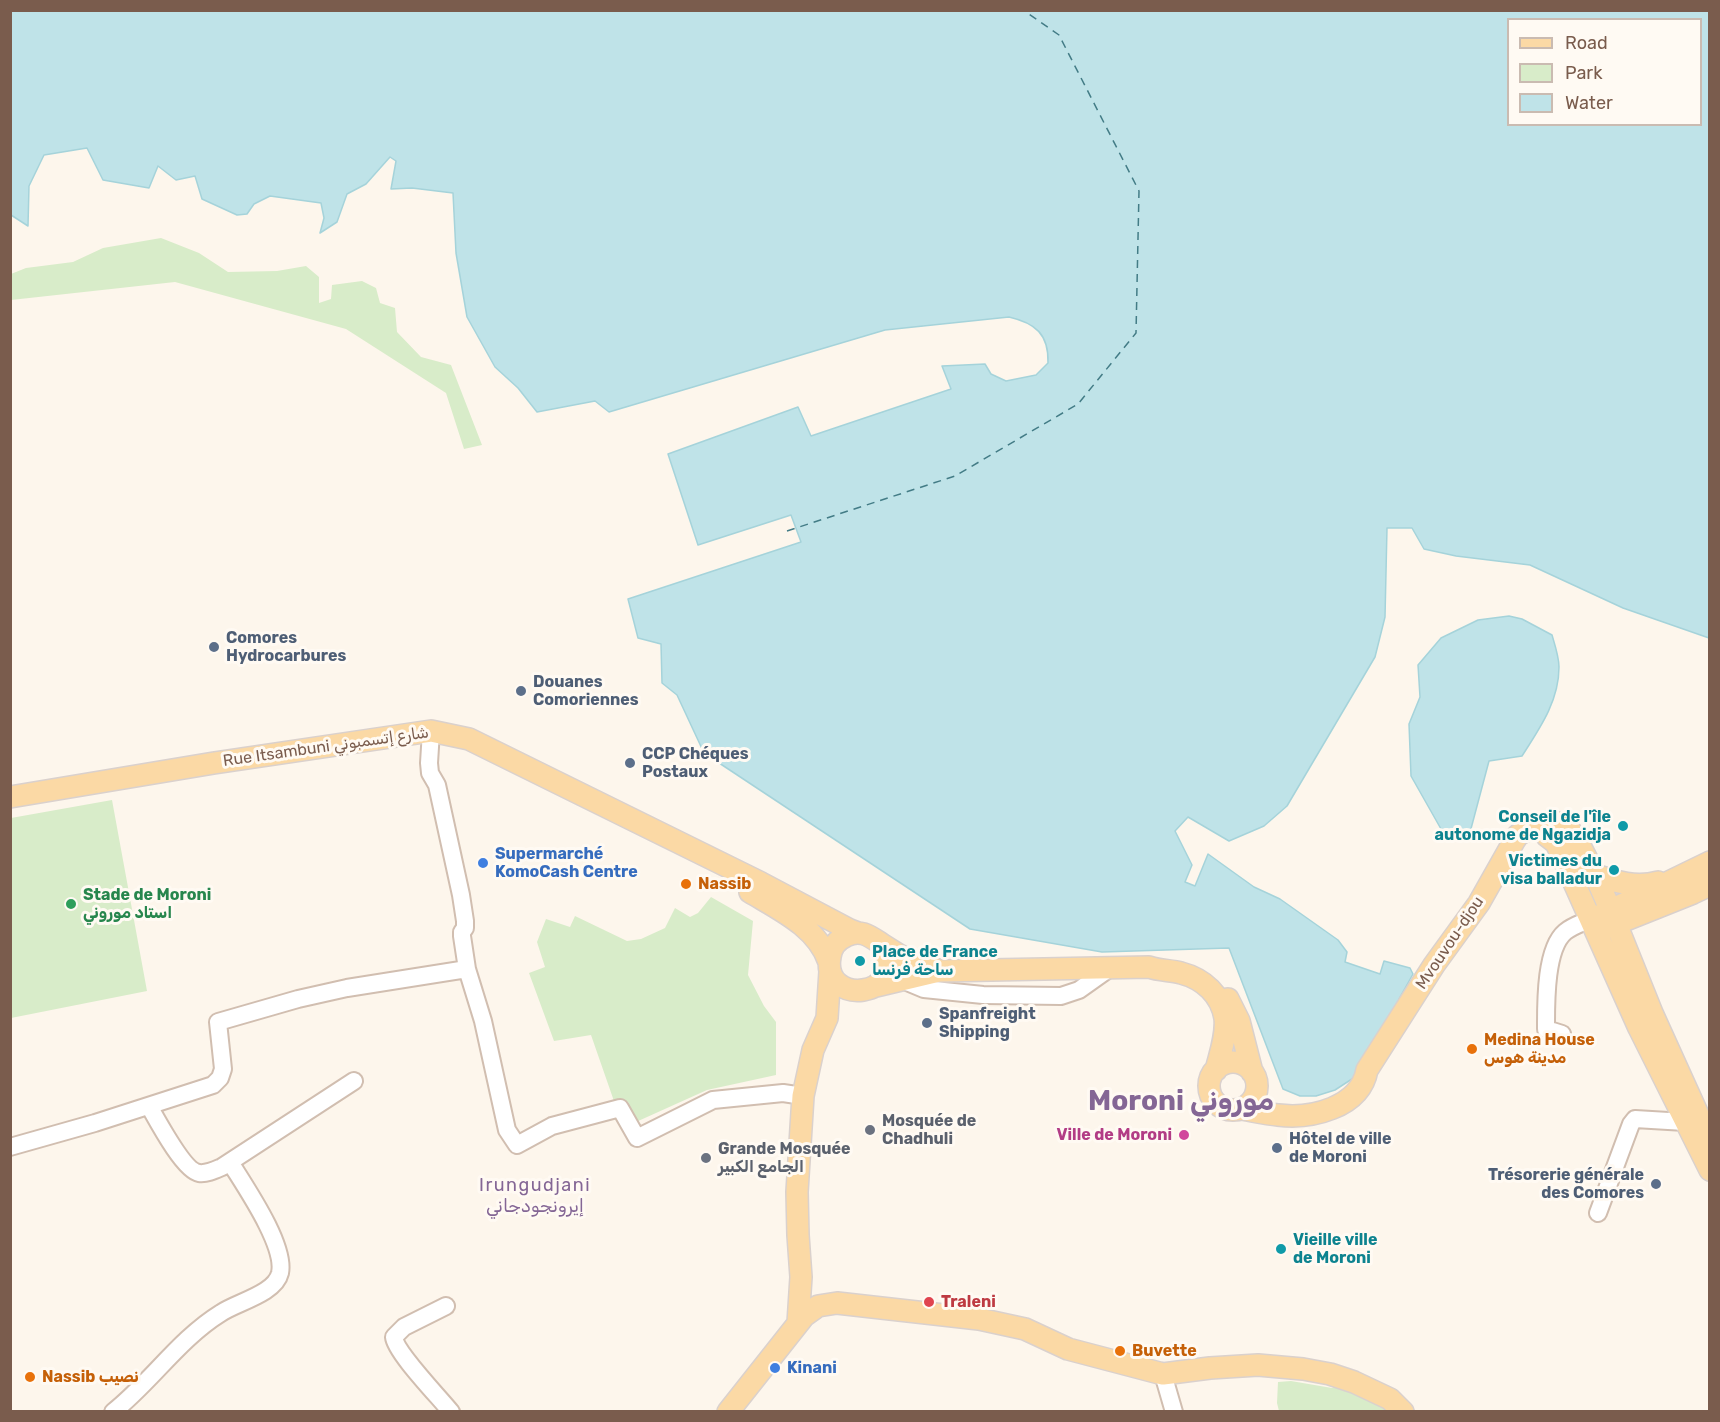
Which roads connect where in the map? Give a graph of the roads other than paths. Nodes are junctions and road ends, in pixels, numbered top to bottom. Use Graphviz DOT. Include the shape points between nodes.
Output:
graph roads {
  1 [pos="431,731"];
  2 [pos="10,796"];
  3 [pos="1539,826"];
  4 [pos="1710,862"];
  5 [pos="722,865"];
  6 [pos="1595,875"];
  7 [pos="1682,876"];
  8 [pos="1710,885"];
  9 [pos="1604,922"];
  10 [pos="858,933"];
  11 [pos="882,945"];
  12 [pos="830,967"];
  13 [pos="1149,967"];
  14 [pos="1110,968"];
  15 [pos="467,969"];
  16 [pos="939,970"];
  17 [pos="900,979"];
  18 [pos="867,989"];
  19 [pos="827,1018"];
  20 [pos="1562,1034"];
  21 [pos="1216,1070"];
  22 [pos="1367,1070"];
  23 [pos="1254,1077"];
  24 [pos="354,1081"];
  25 [pos="803,1096"];
  26 [pos="149,1106"];
  27 [pos="1241,1109"];
  28 [pos="1692,1119"];
  29 [pos="1710,1141"];
  30 [pos="10,1147"];
  31 [pos="230,1162"];
  32 [pos="1710,1170"];
  33 [pos="1598,1213"];
  34 [pos="801,1277"];
  35 [pos="825,1305"];
  36 [pos="446,1306"];
  37 [pos="798,1323"];
  38 [pos="1162,1374"];
  39 [pos="123,1410"];
  40 [pos="451,1412"];
  41 [pos="728,1412"];
  42 [pos="1174,1412"];
  43 [pos="1403,1412"];
  1 -- 2 [label="main road, Rue Itsambuni شارع إتسمبوني"];
  1 -- 5 [label="main road, Rue Itsambuni شارع إتسمبوني" via="469,739"];
  1 -- 15 [label="street" via="430,773 437,785 461,895"];
  3 -- 6 [label="main road" via="1555,822 1569,829"];
  3 -- 9 [label="main road" via="1556,843"];
  3 -- 22 [label="main road, Mvouvou-djou" via="1524,831 1514,841 1479,903"];
  4 -- 7 [label="main road"];
  5 -- 10 [label="main road, Rue Itsambuni شارع إتسمبوني"];
  5 -- 12 [label="main road, Rue Itsambuni شارع إتسمبوني" via="740,885 799,922 822,947"];
  6 -- 7 [label="main road" via="1648,885"];
  6 -- 9 [label="main road"];
  7 -- 9 [label="main road"];
  8 -- 9 [label="main road" via="1694,894"];
  9 -- 20 [label="street" via="1579,924 1563,933 1553,952 1546,984 1546,1029"];
  9 -- 28 [label="main road" via="1652,1013"];
  10 -- 11 [label="main road" via="876,938"];
  10 -- 12 [label="main road" via="841,938 835,945 830,953"];
  11 -- 16 [label="main road" via="911,962"];
  11 -- 18 [label="main road" via="888,962 886,971 882,980"];
  12 -- 18 [label="main road" via="841,986 849,990"];
  12 -- 19 [label="main road"];
  13 -- 14 [label="main road"];
  13 -- 21 [label="main road" via="1191,976 1216,995 1224,1018"];
  13 -- 23 [label="main road" via="1163,961 1181,961 1209,975 1232,1005"];
  14 -- 16 [label="main road"];
  14 -- 17 [label="street" via="1073,993 1061,996 924,989"];
  15 -- 25 [label="street" via="507,1130 517,1145 552,1126 620,1108 637,1138 713,1100 783,1093"];
  15 -- 26 [label="street" via="347,988 218,1022 223,1069 220,1078 213,1085"];
  16 -- 17 [label="main road"];
  17 -- 18 [label="main road"];
  18 -- 19 [label="main road"];
  19 -- 25 [label="main road" via="813,1050"];
  21 -- 23 [label="main road" via="1228,1063 1241,1064"];
  21 -- 27 [label="main road" via="1209,1084 1213,1099 1226,1109"];
  22 -- 23 [label="main road, Mvouvou-djou" via="1334,1099 1297,1105 1273,1100"];
  22 -- 27 [label="main road, Mvouvou-djou" via="1365,1082 1355,1093 1322,1112 1296,1116"];
  23 -- 27 [label="main road" via="1257,1088 1252,1101"];
  24 -- 31 [label="street"];
  25 -- 34 [label="main road" via="797,1192"];
  26 -- 30 [label="street"];
  26 -- 31 [label="street" via="191,1170 204,1173"];
  28 -- 29 [label="main road"];
  28 -- 32 [label="main road"];
  28 -- 33 [label="street" via="1635,1119"];
  31 -- 39 [label="street" via="274,1240 280,1266 277,1280 265,1291 211,1319 176,1350"];
  34 -- 35 [label="main road"];
  34 -- 37 [label="main road"];
  35 -- 37 [label="main road" via="812,1310"];
  35 -- 38 [label="main road" via="979,1318 1025,1329 1068,1349"];
  36 -- 40 [label="street" via="404,1327 394,1337"];
  37 -- 41 [label="main road"];
  38 -- 42 [label="street"];
  38 -- 43 [label="main road" via="1258,1365 1303,1369 1354,1382 1390,1399"];
}
